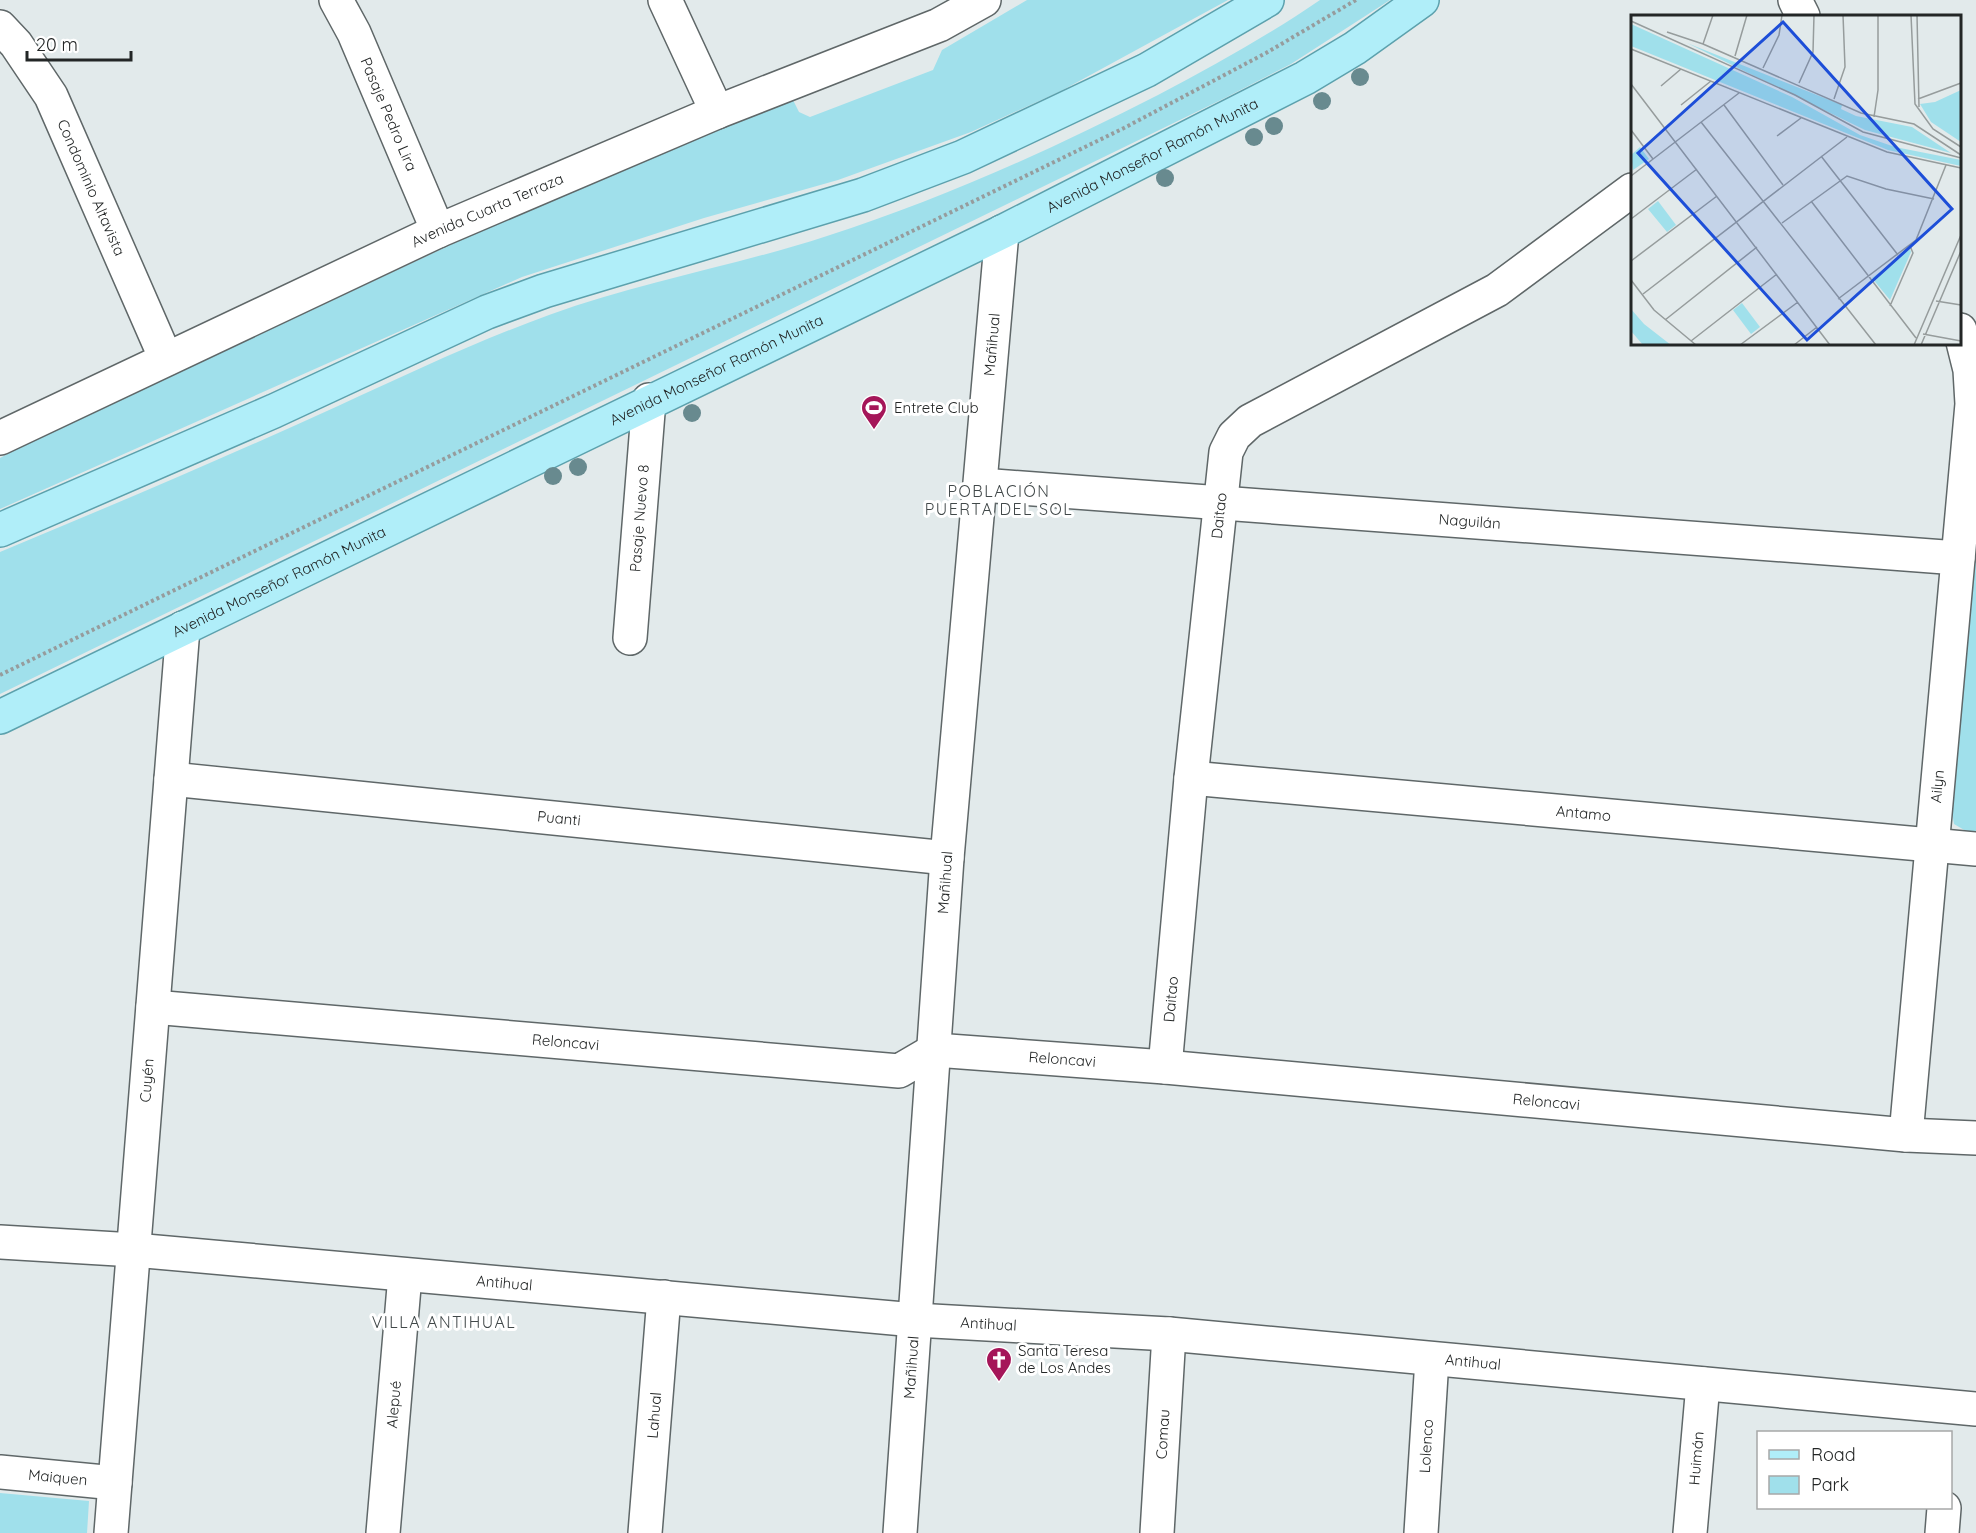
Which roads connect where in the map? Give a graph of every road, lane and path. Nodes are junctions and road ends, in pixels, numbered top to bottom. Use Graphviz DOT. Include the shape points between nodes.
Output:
graph roads {
  1 [pos="336,0"];
  2 [pos="665,0"];
  3 [pos="984,0"];
  4 [pos="1267,0"];
  5 [pos="1356,0"];
  6 [pos="1422,0"];
  7 [pos="1795,0"];
  8 [pos="1802,15"];
  9 [pos="0,27"];
  10 [pos="717,112"];
  11 [pos="1631,191"];
  12 [pos="438,231"];
  13 [pos="1002,232"];
  14 [pos="1961,337"];
  15 [pos="166,359"];
  16 [pos="649,400"];
  17 [pos="0,438"];
  18 [pos="1972,440"];
  19 [pos="981,484"];
  20 [pos="1220,502"];
  21 [pos="0,530"];
  22 [pos="1958,558"];
  23 [pos="183,628"];
  24 [pos="630,638"];
  25 [pos="0,675"];
  26 [pos="0,717"];
  27 [pos="1191,778"];
  28 [pos="171,779"];
  29 [pos="1932,846"];
  30 [pos="1976,849"];
  31 [pos="947,858"];
  32 [pos="153,1006"];
  33 [pos="935,1050"];
  34 [pos="1165,1067"];
  35 [pos="1906,1135"];
  36 [pos="1976,1138"];
  37 [pos="0,1242"];
  38 [pos="134,1250"];
  39 [pos="405,1275"];
  40 [pos="664,1298"];
  41 [pos="915,1320"];
  42 [pos="1169,1334"];
  43 [pos="1432,1359"];
  44 [pos="1703,1384"];
  45 [pos="1959,1416"];
  46 [pos="0,1472"];
  47 [pos="115,1484"];
  48 [pos="1944,1509"];
  49 [pos="111,1533"];
  50 [pos="383,1533"];
  51 [pos="645,1533"];
  52 [pos="900,1533"];
  53 [pos="1157,1533"];
  54 [pos="1421,1533"];
  55 [pos="1690,1533"];
  56 [pos="1942,1533"];
  1 -- 12 [label="street, Pasaje Pedro Lira" via="354,33"];
  2 -- 10 [label="street"];
  3 -- 10 [label="street, Avenida Cuarta Terraza" via="939,25"];
  4 -- 21 [label="main road" via="1147,70 963,157 863,195 544,291 487,312 274,411"];
  5 -- 25 [label="path" via="1266,53 1113,133"];
  6 -- 13 [label="main road, Avenida Monseñor Ramón Munita" via="1305,78"];
  7 -- 8 [label="street"];
  9 -- 15 [label="street, Condominio Altavista" via="51,96"];
  10 -- 12 [label="street, Avenida Cuarta Terraza"];
  11 -- 20 [label="street, Daitao" via="1497,290 1250,421 1234,436 1226,453"];
  12 -- 15 [label="street, Avenida Cuarta Terraza"];
  13 -- 16 [label="main road, Avenida Monseñor Ramón Munita"];
  13 -- 19 [label="street, Mañihual"];
  14 -- 18 [label="street, Ailyn" via="1970,370"];
  15 -- 17 [label="street, Avenida Cuarta Terraza"];
  16 -- 23 [label="main road, Avenida Monseñor Ramón Munita"];
  16 -- 24 [label="street, Pasaje Nuevo 8"];
  18 -- 22 [label="street, Ailyn"];
  19 -- 20 [label="street, Naguilán"];
  19 -- 31 [label="street, Mañihual"];
  20 -- 22 [label="street, Naguilán"];
  20 -- 27 [label="street, Daitao"];
  22 -- 29 [label="street, Ailyn"];
  23 -- 26 [label="main road, Avenida Monseñor Ramón Munita"];
  23 -- 28 [label="street, Cuyén"];
  27 -- 29 [label="street, Antamo"];
  27 -- 34 [label="street, Daitao"];
  28 -- 31 [label="street, Puanti"];
  28 -- 32 [label="street, Cuyén"];
  29 -- 30 [label="street, Antamo"];
  29 -- 35 [label="street, Ailyn"];
  31 -- 33 [label="street, Mañihual"];
  32 -- 33 [label="street, Reloncavi" via="899,1071"];
  32 -- 38 [label="street, Cuyén"];
  33 -- 34 [label="street, Reloncavi"];
  33 -- 41 [label="street, Mañihual"];
  34 -- 35 [label="street, Reloncavi"];
  35 -- 36 [label="street, Reloncavi"];
  37 -- 38 [label="street, Antihual"];
  38 -- 39 [label="street, Antihual"];
  38 -- 47 [label="street, Cuyén"];
  39 -- 40 [label="street, Antihual"];
  39 -- 50 [label="street, Alepué"];
  40 -- 41 [label="street, Antihual"];
  40 -- 51 [label="street, Lahual"];
  41 -- 42 [label="street, Antihual"];
  41 -- 52 [label="street, Mañihual"];
  42 -- 43 [label="street, Antihual"];
  42 -- 53 [label="street, Comau"];
  43 -- 44 [label="street, Antihual"];
  43 -- 54 [label="street, Lolenco"];
  44 -- 45 [label="street, Antihual"];
  44 -- 55 [label="street, Huimán"];
  46 -- 47 [label="street, Maiquen"];
  47 -- 49 [label="street, Cuyén"];
  48 -- 56 [label="street"];
}
